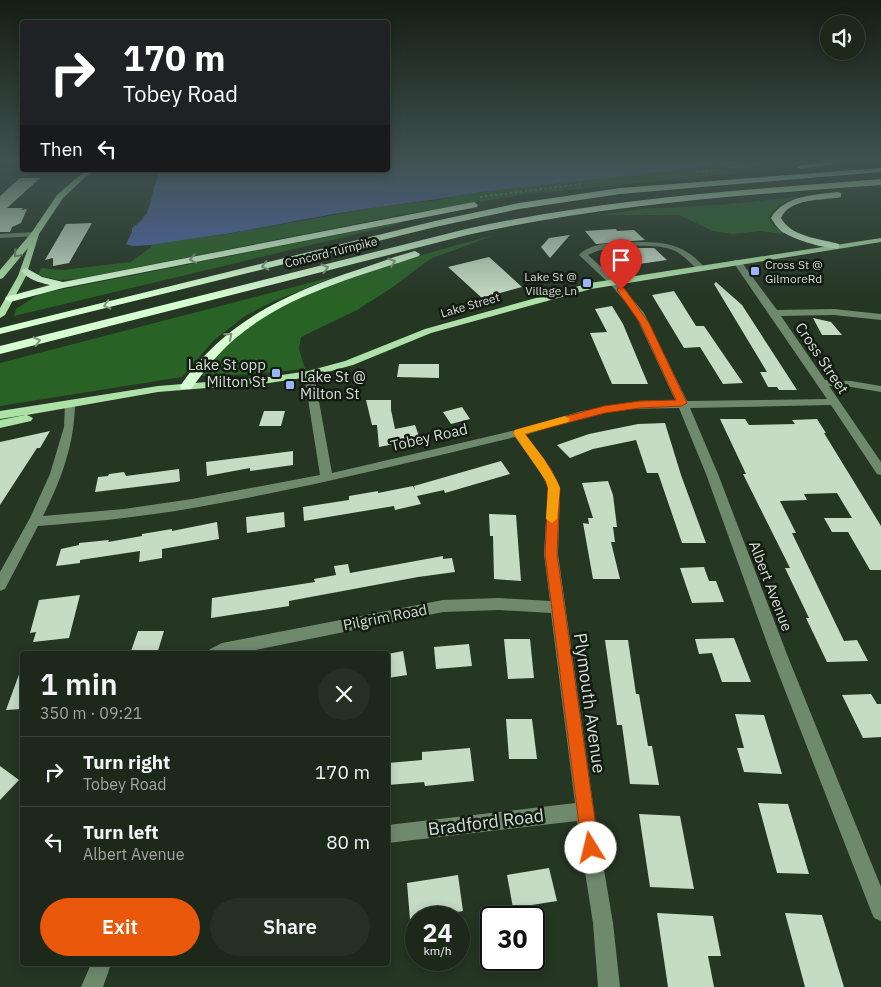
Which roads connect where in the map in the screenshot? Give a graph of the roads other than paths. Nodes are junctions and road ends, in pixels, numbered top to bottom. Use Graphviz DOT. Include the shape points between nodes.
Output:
graph roads {
  1 [pos="53,207"];
  2 [pos="465,207"];
  3 [pos="515,207"];
  4 [pos="601,207"];
  5 [pos="786,207"];
  6 [pos="484,228"];
  7 [pos="34,234"];
  8 [pos="0,236"];
  9 [pos="881,240"];
  10 [pos="836,246"];
  11 [pos="737,262"];
  12 [pos="701,268"];
  13 [pos="26,271"];
  14 [pos="0,276"];
  15 [pos="612,281"];
  16 [pos="62,285"];
  17 [pos="5,301"];
  18 [pos="774,313"];
  19 [pos="0,315"];
  20 [pos="881,317"];
  21 [pos="0,331"];
  22 [pos="0,350"];
  23 [pos="309,374"];
  24 [pos="822,384"];
  25 [pos="186,386"];
  26 [pos="881,389"];
  27 [pos="834,402"];
  28 [pos="682,403"];
  29 [pos="70,405"];
  30 [pos="0,415"];
  31 [pos="0,424"];
  32 [pos="518,433"];
  33 [pos="881,471"];
  34 [pos="327,478"];
  35 [pos="33,522"];
  36 [pos="0,584"];
  37 [pos="557,607"];
  38 [pos="220,651"];
  39 [pos="584,811"];
  40 [pos="390,834"];
  41 [pos="881,911"];
  42 [pos="100,966"];
  43 [pos="92,987"];
  44 [pos="610,987"];
  1 -- 7 [label="main road"];
  2 -- 16 [label="highway, one-way"];
  3 -- 21 [label="highway, Concord Turnpike, one-way"];
  4 -- 6 [label="highway, Concord Turnpike"];
  5 -- 10 [label="highway" via="777,214 777,222 788,231"];
  22 -- 6 [label="highway, Concord Turnpike, one-way"];
  25 -- 6 [label="highway, one-way" via="218,346 276,305"];
  7 -- 8 [label="street"];
  7 -- 13 [label="main road"];
  7 -- 14 [label="main road, one-way"];
  9 -- 10 [label="main road, Lake Street"];
  10 -- 11 [label="main road, Lake Street"];
  11 -- 12 [label="main road, Lake Street"];
  11 -- 18 [label="street, Cross Street"];
  12 -- 15 [label="main road, Lake Street"];
  12 -- 15 [label="street, Albert Avenue" via="681,251 664,244 604,247 583,253"];
  13 -- 16 [label="highway" via="41,280"];
  13 -- 17 [label="main road"];
  15 -- 23 [label="main road, Lake Street" via="437,328 342,366"];
  15 -- 28 [label="street, Albert Avenue" via="642,318"];
  16 -- 17 [label="highway"];
  17 -- 19 [label="main road"];
  18 -- 20 [label="street" via="834,312"];
  18 -- 24 [label="street, Cross Street"];
  23 -- 25 [label="main road, Lake Street"];
  23 -- 34 [label="street"];
  24 -- 26 [label="street"];
  24 -- 27 [label="street, Cross Street"];
  25 -- 29 [label="main road, Lake Street"];
  27 -- 28 [label="street, Tobey Road"];
  27 -- 33 [label="street, Cross Street"];
  28 -- 32 [label="street, Tobey Road" via="640,404 604,410"];
  28 -- 41 [label="street, Albert Avenue"];
  29 -- 30 [label="main road, Lake Street"];
  29 -- 31 [label="main road, Lake Street"];
  29 -- 35 [label="street" via="70,427 64,449"];
  32 -- 34 [label="street, Tobey Road"];
  32 -- 37 [label="street, Plymouth Avenue" via="547,472 554,488 551,554"];
  34 -- 35 [label="street, Tobey Road" via="192,504"];
  35 -- 36 [label="street"];
  37 -- 38 [label="street, Pilgrim Road" via="444,606"];
  37 -- 39 [label="street, Plymouth Avenue"];
  39 -- 40 [label="street, Bradford Road"];
  39 -- 44 [label="street, Plymouth Avenue"];
  42 -- 43 [label="street"];
}
